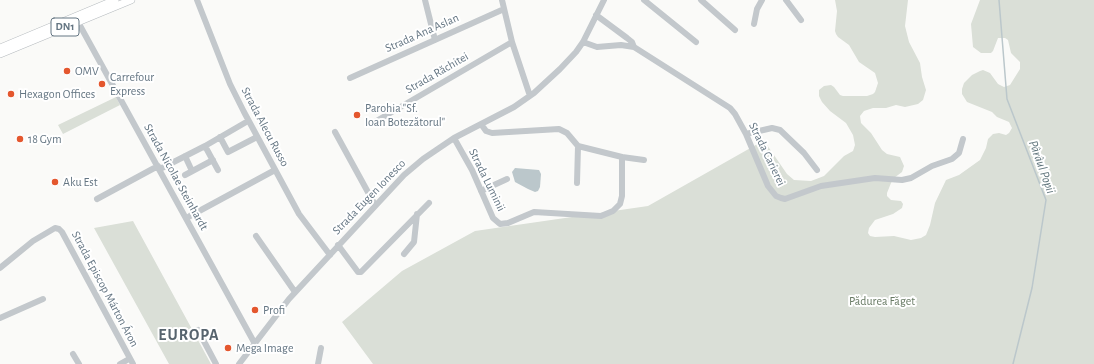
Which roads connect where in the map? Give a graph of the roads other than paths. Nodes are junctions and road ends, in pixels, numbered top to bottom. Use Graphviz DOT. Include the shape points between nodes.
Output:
graph roads {
  1 [pos="115,0"];
  2 [pos="131,0"];
  3 [pos="197,0"];
  4 [pos="425,0"];
  5 [pos="502,0"];
  6 [pos="604,0"];
  7 [pos="644,0"];
  8 [pos="701,0"];
  9 [pos="762,0"];
  10 [pos="786,0"];
  11 [pos="504,9"];
  12 [pos="596,15"];
  13 [pos="801,20"];
  14 [pos="78,22"];
  15 [pos="754,24"];
  16 [pos="735,30"];
  17 [pos="435,40"];
  18 [pos="512,42"];
  19 [pos="583,42"];
  20 [pos="696,42"];
  21 [pos="634,47"];
  22 [pos="0,48"];
  23 [pos="0,54"];
  24 [pos="350,78"];
  25 [pos="530,96"];
  26 [pos="248,121"];
  27 [pos="373,123"];
  28 [pos="481,124"];
  29 [pos="335,132"];
  30 [pos="746,134"];
  31 [pos="220,137"];
  32 [pos="257,137"];
  33 [pos="454,138"];
  34 [pos="963,139"];
  35 [pos="205,146"];
  36 [pos="578,146"];
  37 [pos="185,156"];
  38 [pos="622,157"];
  39 [pos="213,160"];
  40 [pos="644,160"];
  41 [pos="159,168"];
  42 [pos="218,170"];
  43 [pos="276,170"];
  44 [pos="817,170"];
  45 [pos="192,171"];
  46 [pos="185,175"];
  47 [pos="507,179"];
  48 [pos="577,183"];
  49 [pos="482,191"];
  50 [pos="97,199"];
  51 [pos="428,204"];
  52 [pos="375,205"];
  53 [pos="417,214"];
  54 [pos="190,216"];
  55 [pos="256,236"];
  56 [pos="338,245"];
  57 [pos="404,254"];
  58 [pos="330,255"];
  59 [pos="0,268"];
  60 [pos="295,292"];
  61 [pos="43,299"];
  62 [pos="0,318"];
  63 [pos="198,330"];
  64 [pos="254,344"];
  65 [pos="321,348"];
  66 [pos="73,354"];
  67 [pos="131,361"];
  68 [pos="79,364"];
  69 [pos="120,364"];
  70 [pos="216,364"];
  71 [pos="239,364"];
  72 [pos="318,364"];
  1 -- 22 [label="main road, DN1"];
  2 -- 14 [label="main road, DN1"];
  3 -- 26 [label="street, Strada Alecu Russo" via="230,84"];
  4 -- 17 [label="street"];
  5 -- 11 [label="street"];
  6 -- 12 [label="street, Strada Eugen Ionesco"];
  7 -- 20 [label="street"];
  8 -- 16 [label="street"];
  9 -- 15 [label="street"];
  10 -- 13 [label="street"];
  11 -- 17 [label="street, Strada Ana Aslan"];
  11 -- 18 [label="street"];
  12 -- 19 [label="street, Strada Eugen Ionesco"];
  12 -- 21 [label="street" via="632,42"];
  14 -- 23 [label="main road, DN1"];
  14 -- 41 [label="street, Strada Nicolae Steinhardt"];
  17 -- 24 [label="street, Strada Ana Aslan"];
  18 -- 25 [label="street"];
  18 -- 27 [label="street, Strada Răchitei"];
  19 -- 21 [label="street, Strada Carierei" via="597,47"];
  19 -- 25 [label="street, Strada Eugen Ionesco"];
  21 -- 30 [label="street, Strada Carierei" via="730,108"];
  25 -- 28 [label="street, Strada Eugen Ionesco"];
  26 -- 31 [label="street"];
  26 -- 32 [label="street, Strada Alecu Russo"];
  28 -- 33 [label="street, Strada Eugen Ionesco"];
  28 -- 36 [label="street, Strada Luminii" via="486,131 492,133 559,129 567,133"];
  29 -- 52 [label="street"];
  30 -- 34 [label="street, Strada Carierei" via="768,186 776,196 785,199 820,186 875,178 911,178 932,166 952,159 959,153"];
  30 -- 44 [label="street" via="772,128 780,130"];
  31 -- 32 [label="street" via="228,152"];
  31 -- 35 [label="street"];
  32 -- 43 [label="street, Strada Alecu Russo"];
  33 -- 49 [label="street, Strada Luminii"];
  33 -- 52 [label="street, Strada Eugen Ionesco" via="406,173"];
  35 -- 37 [label="street"];
  35 -- 39 [label="street"];
  36 -- 38 [label="street"];
  36 -- 48 [label="street"];
  37 -- 41 [label="street"];
  37 -- 45 [label="street"];
  38 -- 40 [label="street"];
  38 -- 49 [label="street, Strada Luminii" via="621,200 613,211 601,216 534,212 502,224 493,218"];
  39 -- 42 [label="street"];
  39 -- 45 [label="street"];
  41 -- 50 [label="street"];
  41 -- 64 [label="street, Strada Nicolae Steinhardt"];
  43 -- 54 [label="street"];
  43 -- 58 [label="street, Strada Alecu Russo" via="298,214"];
  45 -- 46 [label="street"];
  47 -- 49 [label="street"];
  51 -- 53 [label="street"];
  52 -- 56 [label="street, Strada Eugen Ionesco"];
  53 -- 56 [label="street" via="360,273"];
  53 -- 57 [label="street" via="414,242"];
  55 -- 60 [label="street"];
  56 -- 58 [label="street, Strada Eugen Ionesco"];
  58 -- 60 [label="street, Strada Eugen Ionesco"];
  59 -- 67 [label="street, Strada Episcop Márton Áron" via="33,241 58,228"];
  60 -- 64 [label="street, Strada Eugen Ionesco"];
  61 -- 62 [label="street"];
  63 -- 70 [label="street"];
  64 -- 71 [label="street, Strada Eugen Ionesco"];
  65 -- 72 [label="street"];
  66 -- 68 [label="street"];
  67 -- 69 [label="street"];
}
